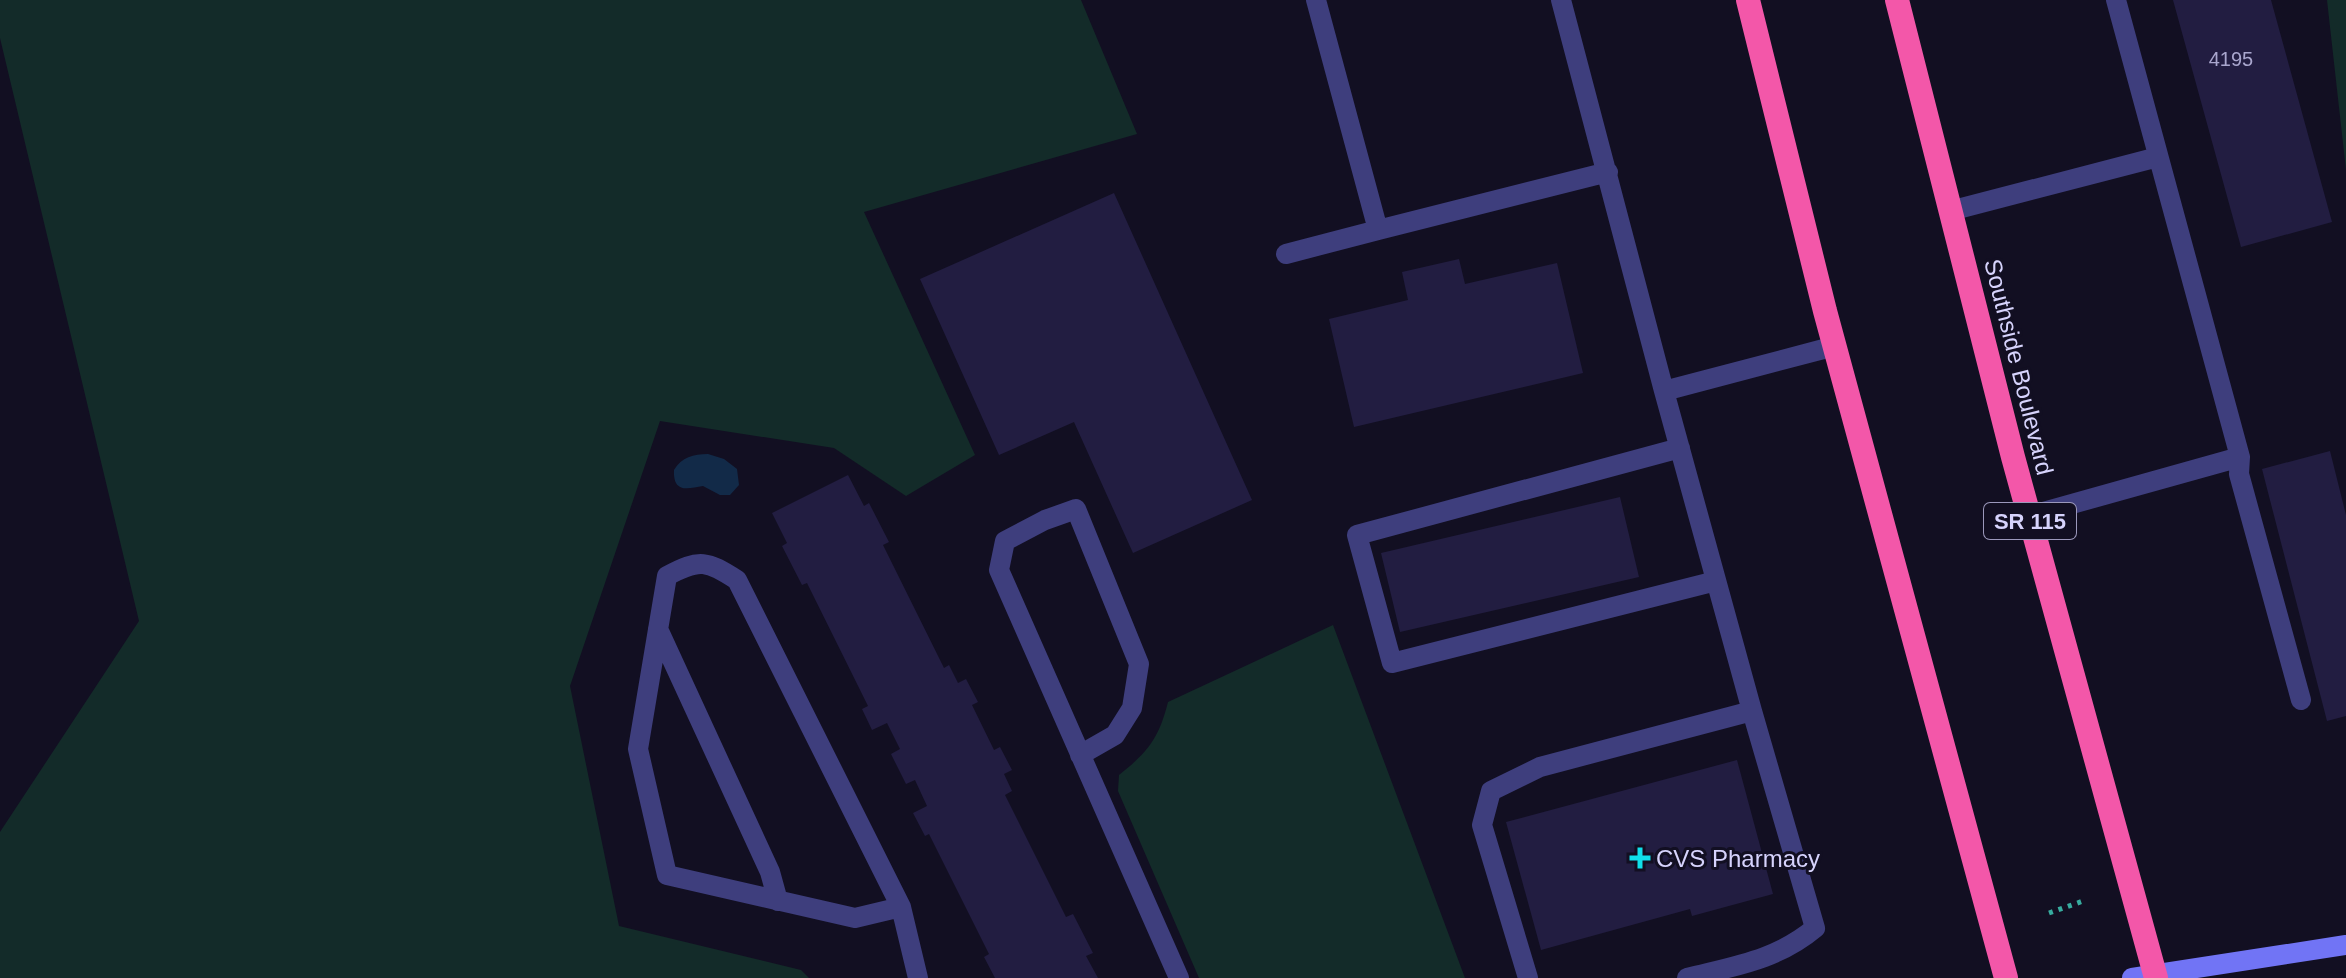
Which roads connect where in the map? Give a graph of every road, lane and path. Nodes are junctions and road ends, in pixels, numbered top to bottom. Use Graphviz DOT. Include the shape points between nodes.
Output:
graph roads {
  1 [pos="1316,0"];
  2 [pos="1561,0"];
  3 [pos="1748,0"];
  4 [pos="1897,0"];
  5 [pos="2116,0"];
  6 [pos="2158,157"];
  7 [pos="1608,172"];
  8 [pos="1950,211"];
  9 [pos="1378,230"];
  10 [pos="1286,254"];
  11 [pos="1835,346"];
  12 [pos="1664,391"];
  13 [pos="1680,448"];
  14 [pos="2240,457"];
  15 [pos="2029,516"];
  16 [pos="1716,581"];
  17 [pos="658,629"];
  18 [pos="2301,700"];
  19 [pos="1752,711"];
  20 [pos="1080,755"];
  21 [pos="2086,900"];
  22 [pos="778,901"];
  23 [pos="901,907"];
  24 [pos="2049,913"];
  25 [pos="2346,945"];
  26 [pos="2147,976"];
  27 [pos="918,978"];
  28 [pos="1179,978"];
  29 [pos="1528,978"];
  30 [pos="1687,978"];
  31 [pos="2006,978"];
  1 -- 9 [label="lane"];
  2 -- 7 [label="lane"];
  3 -- 11 [label="highway"];
  4 -- 8 [label="highway, Southside Boulevard / SR 115"];
  5 -- 6 [label="lane"];
  6 -- 8 [label="lane"];
  6 -- 14 [label="lane"];
  7 -- 9 [label="lane"];
  7 -- 12 [label="lane"];
  8 -- 15 [label="highway, Southside Boulevard / SR 115"];
  9 -- 10 [label="lane"];
  11 -- 12 [label="lane"];
  11 -- 31 [label="highway"];
  12 -- 13 [label="lane"];
  13 -- 16 [label="lane"];
  13 -- 16 [label="lane" via="1357,535 1392,663"];
  14 -- 15 [label="lane"];
  14 -- 18 [label="lane" via="2239,474"];
  15 -- 26 [label="highway, Southside Boulevard / SR 115"];
  16 -- 19 [label="lane"];
  17 -- 22 [label="lane" via="770,872"];
  17 -- 22 [label="lane" via="638,749 667,875"];
  17 -- 23 [label="lane" via="667,576 689,564 713,565 737,580"];
  19 -- 29 [label="lane" via="1540,767 1491,791 1482,825"];
  19 -- 30 [label="lane" via="1815,928 1795,945 1765,958"];
  20 -- 20 [label="lane" via="1115,735 1132,708 1139,664 1076,509 1005,541 999,570"];
  20 -- 28 [label="lane"];
  21 -- 24 [label="path"];
  22 -- 23 [label="lane" via="855,918"];
  23 -- 27 [label="lane"];
  25 -- 26 [label="street"];
}
